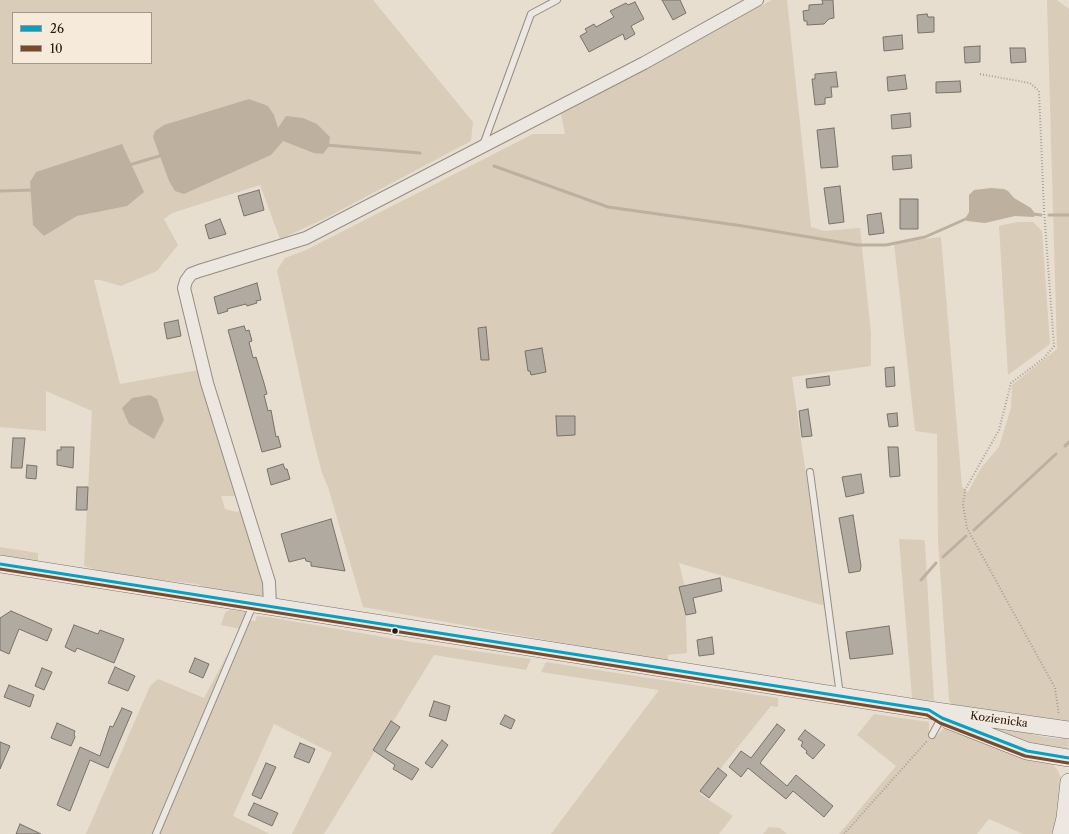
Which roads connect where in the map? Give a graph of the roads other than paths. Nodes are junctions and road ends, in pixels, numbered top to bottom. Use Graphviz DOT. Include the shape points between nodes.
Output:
graph roads {
  1 [pos="556,0"];
  2 [pos="757,0"];
  3 [pos="482,147"];
  4 [pos="810,472"];
  5 [pos="0,564"];
  6 [pos="261,605"];
  7 [pos="840,696"];
  8 [pos="938,713"];
  9 [pos="1063,729"];
  10 [pos="932,735"];
  11 [pos="1069,758"];
  12 [pos="1069,782"];
  13 [pos="1069,787"];
  14 [pos="156,834"];
  15 [pos="1061,834"];
  1 -- 3 [label="lane" via="531,14"];
  2 -- 3 [label="street"];
  3 -- 6 [label="street" via="306,238 199,271 191,274 186,280 184,288 207,383 269,582"];
  4 -- 7 [label="lane"];
  5 -- 6 [label="main road, Kozienicka"];
  6 -- 7 [label="main road, Kozienicka"];
  6 -- 14 [label="lane"];
  7 -- 8 [label="main road, Kozienicka"];
  8 -- 9 [label="main road, Kozienicka"];
  8 -- 10 [label="lane"];
  8 -- 11 [label="main road, Kozienicka" via="1027,751"];
  12 -- 13 [label="main road"];
  13 -- 15 [label="main road"];
}
